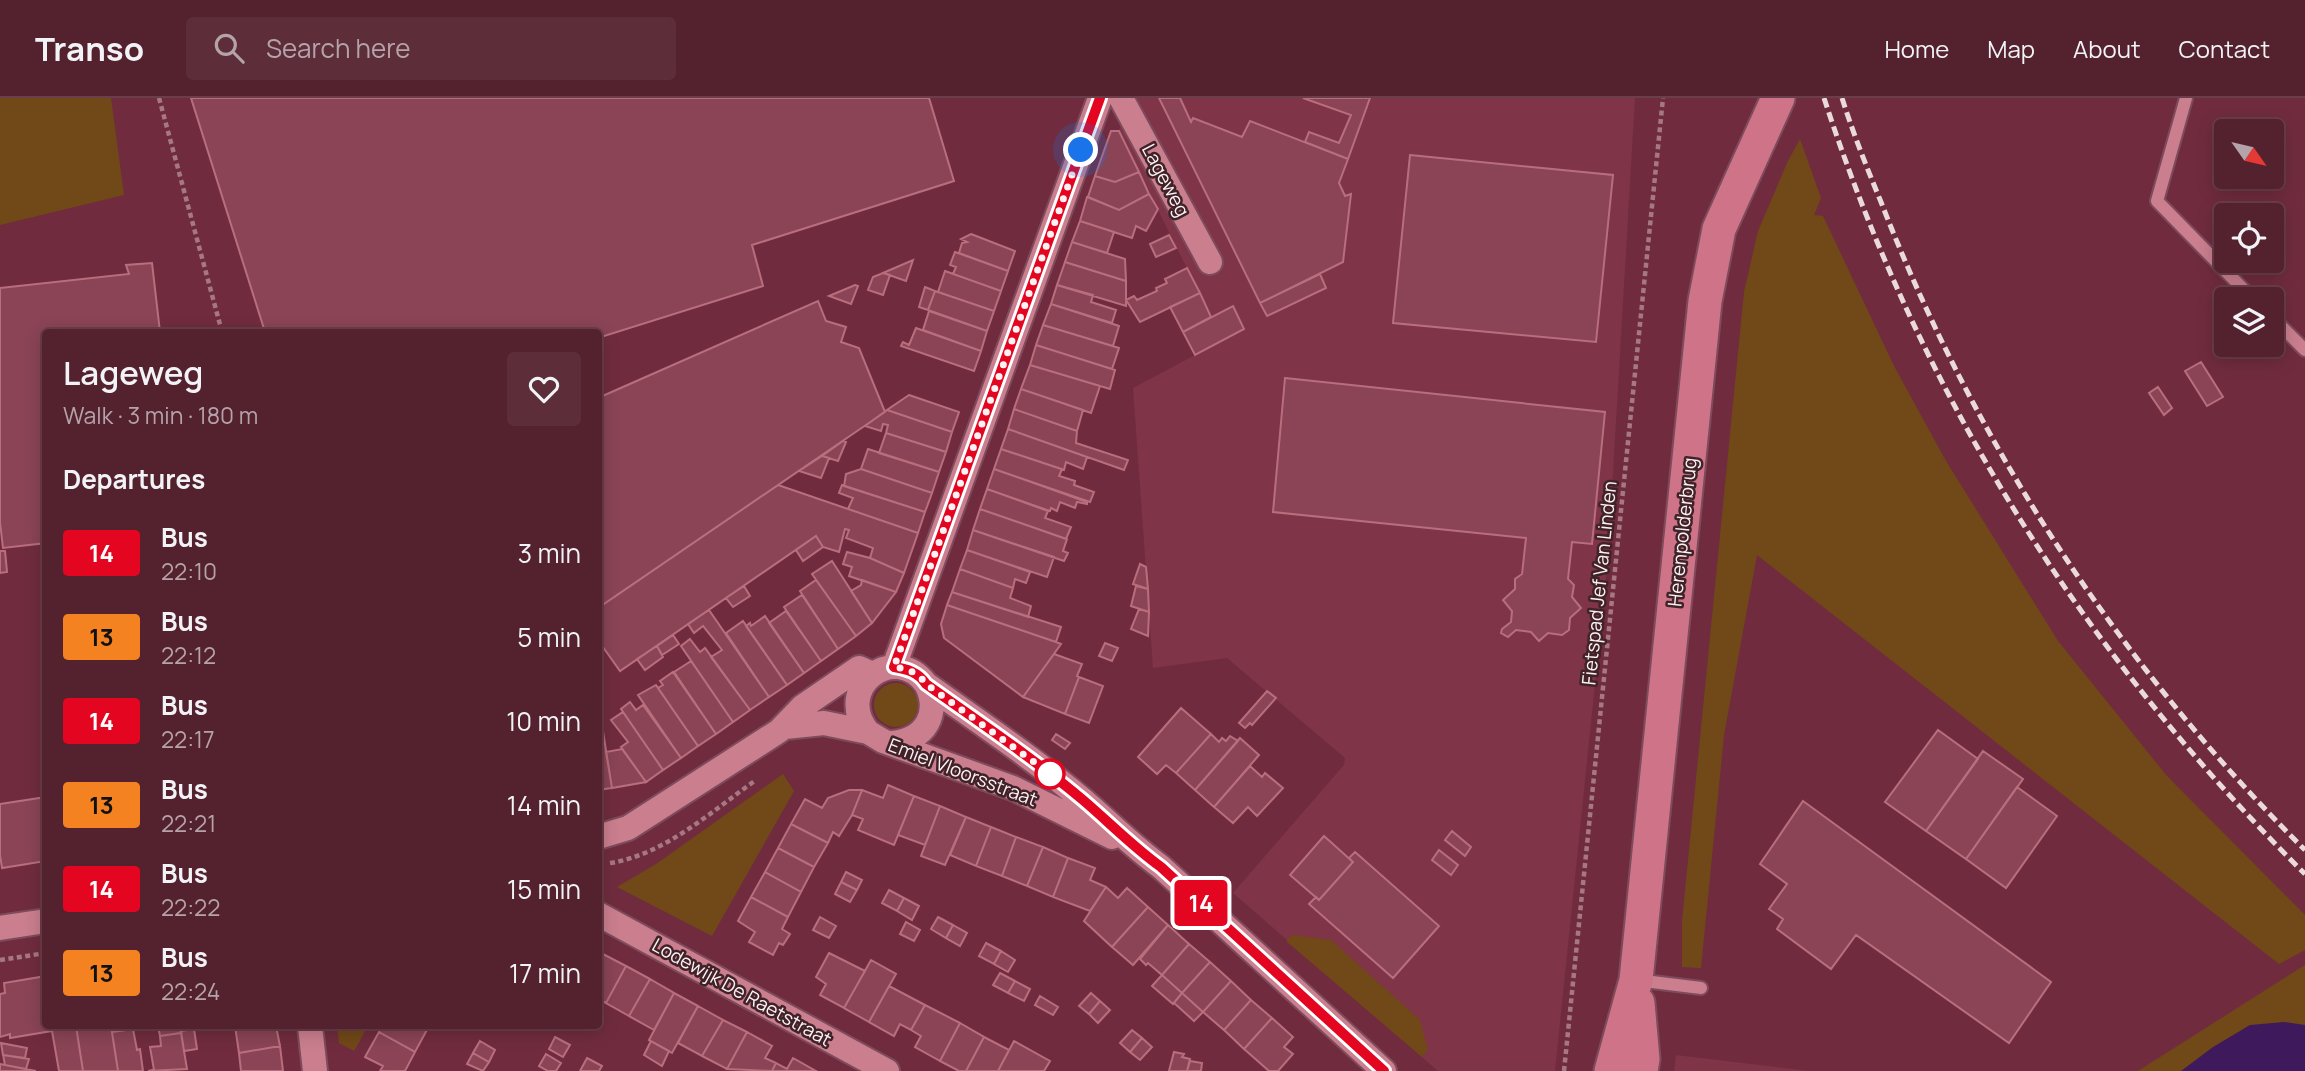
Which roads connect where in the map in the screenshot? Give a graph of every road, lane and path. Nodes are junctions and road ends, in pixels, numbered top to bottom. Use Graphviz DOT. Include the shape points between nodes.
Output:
graph roads {
  1 [pos="159,98"];
  2 [pos="1100,98"];
  3 [pos="1121,98"];
  4 [pos="1663,98"];
  5 [pos="1778,98"];
  6 [pos="2186,98"];
  7 [pos="1210,262"];
  8 [pos="2240,287"];
  9 [pos="221,329"];
  10 [pos="2284,329"];
  11 [pos="2305,350"];
  12 [pos="883,671"];
  13 [pos="926,684"];
  14 [pos="785,727"];
  15 [pos="868,732"];
  16 [pos="892,743"];
  17 [pos="762,776"];
  18 [pos="677,835"];
  19 [pos="602,836"];
  20 [pos="1134,848"];
  21 [pos="602,916"];
  22 [pos="42,922"];
  23 [pos="0,928"];
  24 [pos="42,954"];
  25 [pos="0,960"];
  26 [pos="1636,980"];
  27 [pos="1701,988"];
  28 [pos="310,1029"];
  29 [pos="315,1071"];
  30 [pos="887,1071"];
  31 [pos="1384,1071"];
  32 [pos="1564,1071"];
  33 [pos="1611,1071"];
  34 [pos="1642,1071"];
  1 -- 9 [label="path"];
  2 -- 12 [label="street"];
  3 -- 7 [label="street, Lageweg"];
  4 -- 32 [label="path, Fietspad Jef Van Linden"];
  5 -- 26 [label="street, Herenpolderbrug" via="1718,229 1705,301"];
  6 -- 8 [label="lane" via="2157,201"];
  10 -- 11 [label="lane"];
  12 -- 13 [label="street, Emiel Vloorsstraat" via="906,669"];
  12 -- 14 [label="street" via="859,668 802,707"];
  12 -- 15 [label="street" via="860,689 859,718"];
  13 -- 16 [label="street" via="932,708 926,725 912,738"];
  13 -- 20 [label="street, Emiel Vloorsstraat" via="1045,770"];
  14 -- 15 [label="street, Emiel Vloorsstraat" via="824,723"];
  14 -- 19 [label="street" via="628,828"];
  15 -- 16 [label="street, Emiel Vloorsstraat"];
  16 -- 20 [label="street, Emiel Vloorsstraat" via="1013,788"];
  17 -- 18 [label="path"];
  20 -- 31 [label="street, Emiel Vloorsstraat" via="1161,867"];
  21 -- 30 [label="street, Lodewijk De Raetstraat"];
  22 -- 23 [label="street"];
  24 -- 25 [label="path"];
  26 -- 27 [label="lane"];
  26 -- 33 [label="street, Herenpolderbrug"];
  26 -- 34 [label="street, Herenpolderbrug"];
  28 -- 29 [label="street"];
}
